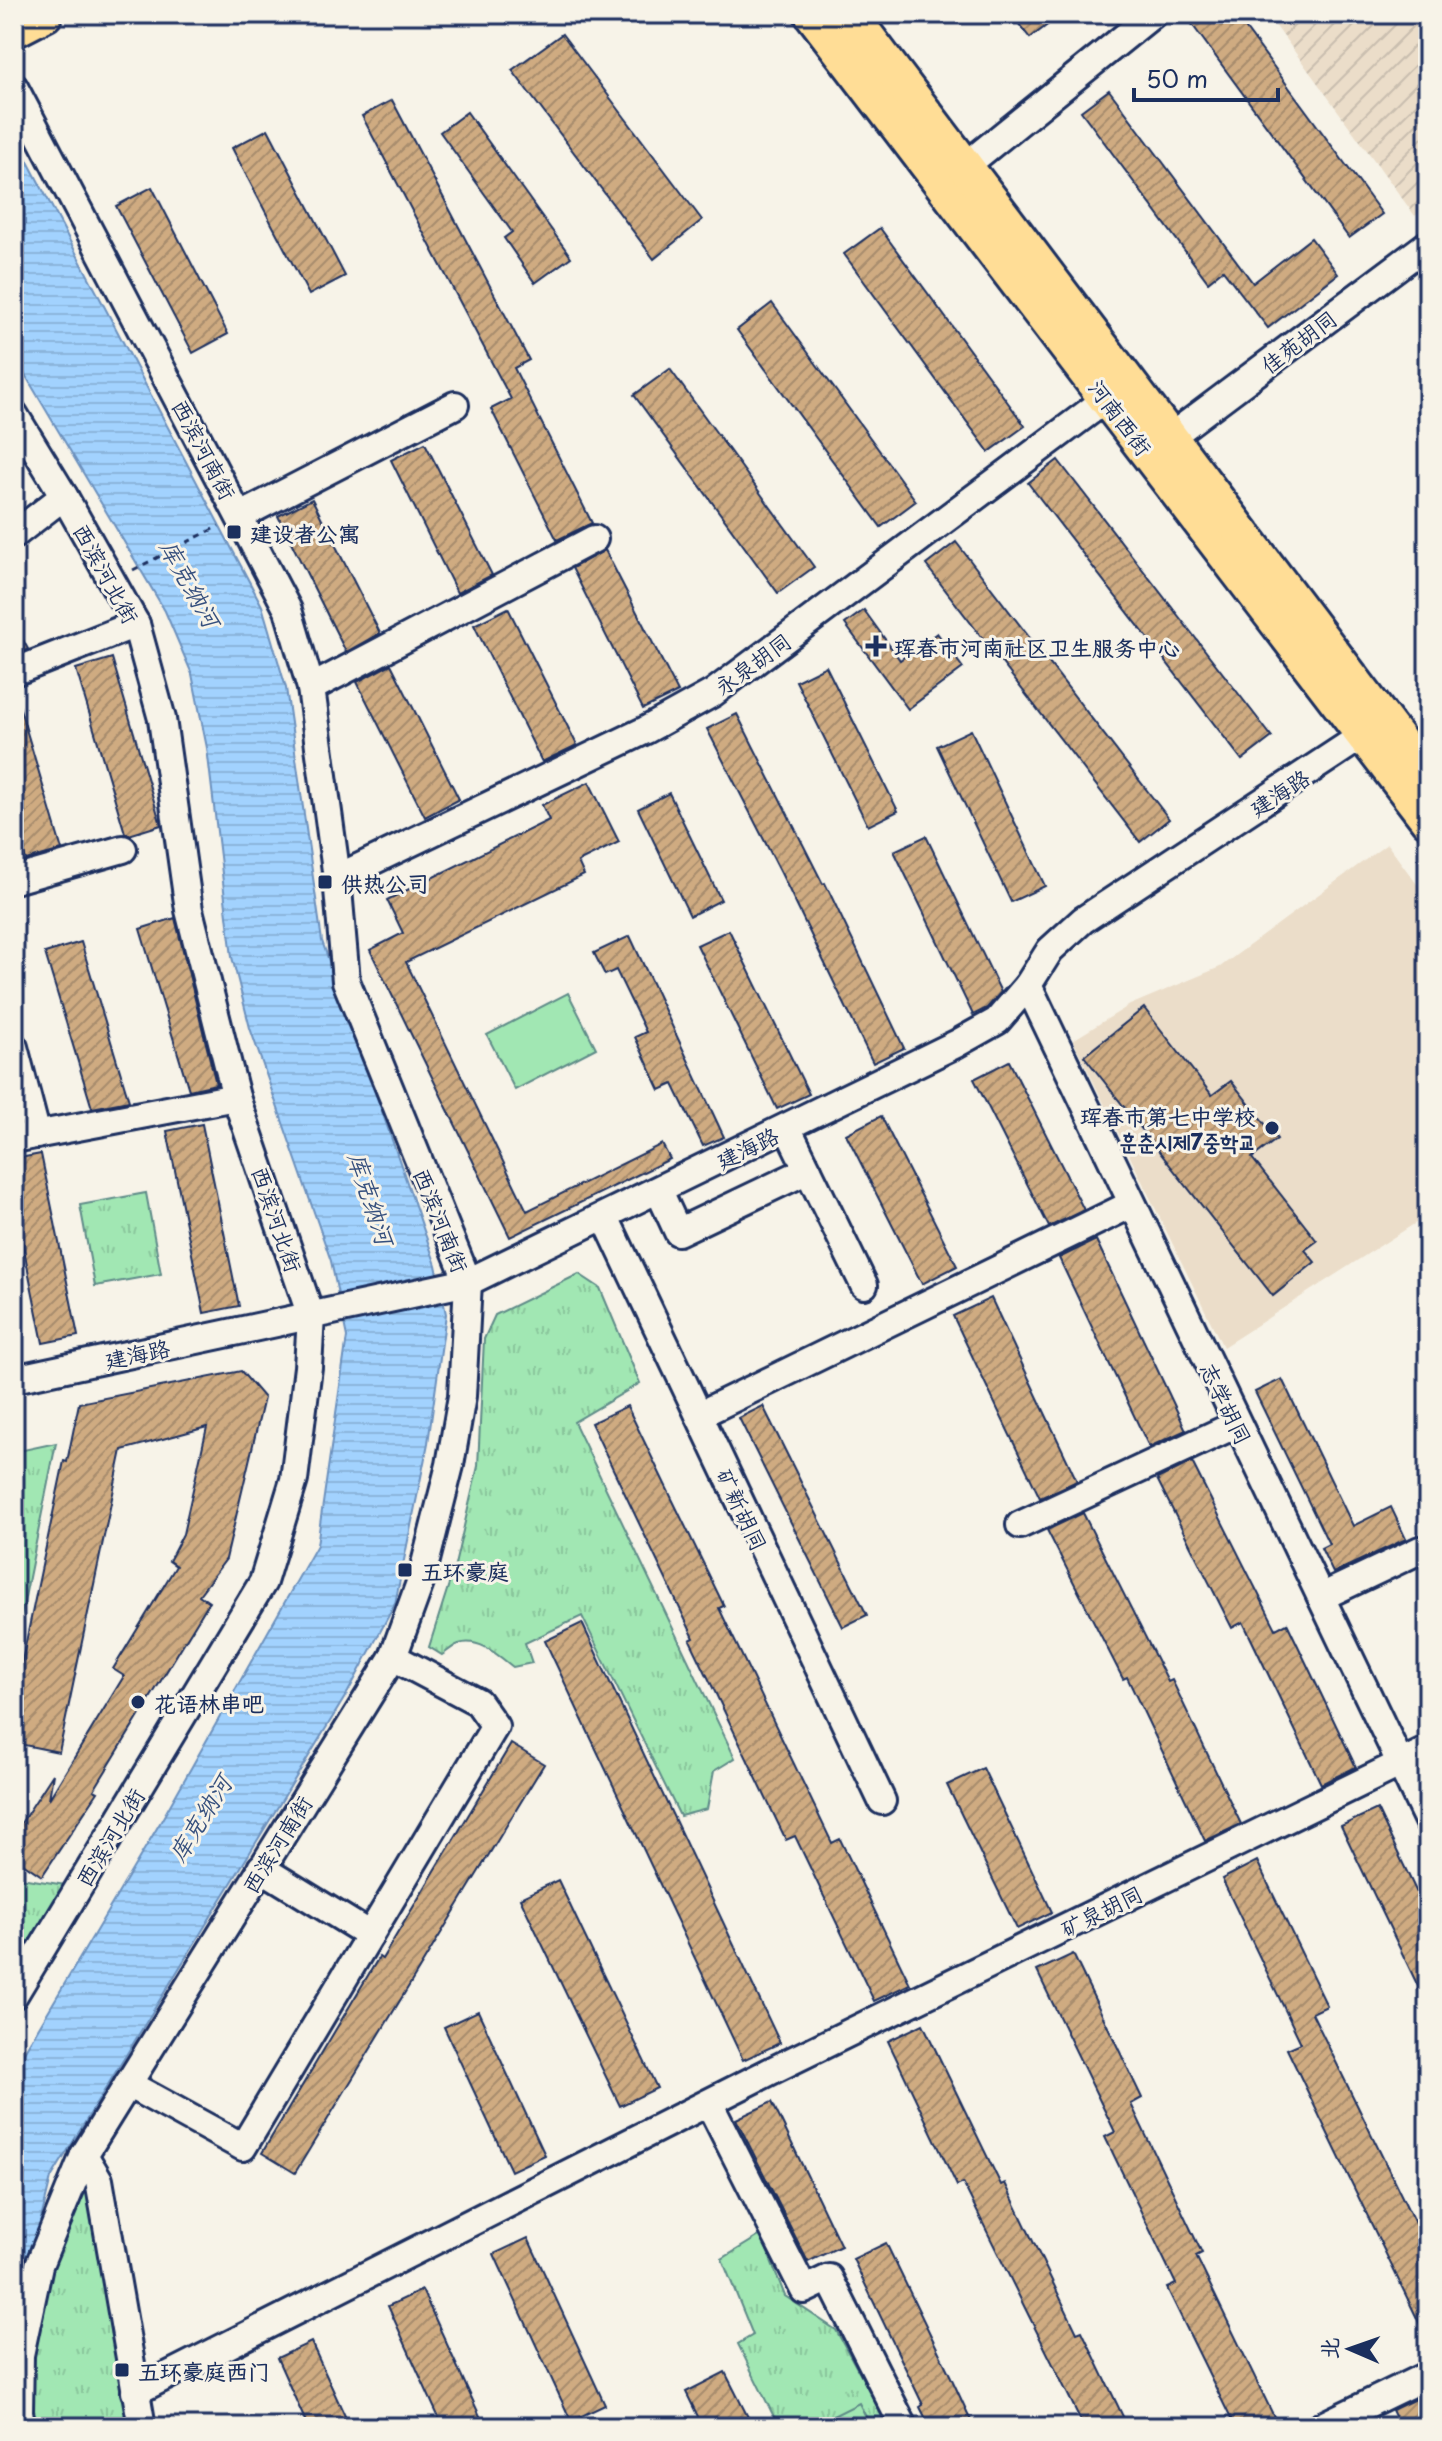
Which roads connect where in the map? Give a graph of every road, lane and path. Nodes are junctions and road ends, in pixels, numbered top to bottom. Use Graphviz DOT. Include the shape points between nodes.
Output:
graph roads {
  1 [pos="45,14"];
  2 [pos="812,14"];
  3 [pos="850,14"];
  4 [pos="1153,14"];
  5 [pos="14,30"];
  6 [pos="14,87"];
  7 [pos="964,167"];
  8 [pos="1428,244"];
  9 [pos="1118,391"];
  10 [pos="455,405"];
  11 [pos="14,414"];
  12 [pos="1169,438"];
  13 [pos="64,496"];
  14 [pos="232,519"];
  15 [pos="14,535"];
  16 [pos="594,539"];
  17 [pos="135,569"];
  18 [pos="136,624"];
  19 [pos="14,672"];
  20 [pos="311,688"];
  21 [pos="1374,729"];
  22 [pos="1428,779"];
  23 [pos="1428,820"];
  24 [pos="123,849"];
  25 [pos="337,878"];
  26 [pos="14,880"];
  27 [pos="1028,985"];
  28 [pos="14,1047"];
  29 [pos="236,1097"];
  30 [pos="787,1127"];
  31 [pos="26,1137"];
  32 [pos="808,1170"];
  33 [pos="659,1191"];
  34 [pos="1132,1204"];
  35 [pos="605,1217"];
  36 [pos="468,1282"];
  37 [pos="864,1285"];
  38 [pos="319,1315"];
  39 [pos="14,1379"];
  40 [pos="699,1415"];
  41 [pos="1237,1424"];
  42 [pos="1020,1525"];
  43 [pos="1420,1550"];
  44 [pos="1321,1597"];
  45 [pos="393,1657"];
  46 [pos="1428,1750"];
  47 [pos="1399,1763"];
  48 [pos="882,1801"];
  49 [pos="1428,1821"];
  50 [pos="261,1868"];
  51 [pos="370,1935"];
  52 [pos="14,1995"];
  53 [pos="128,2084"];
  54 [pos="709,2103"];
  55 [pos="84,2155"];
  56 [pos="1428,2375"];
  57 [pos="135,2392"];
  58 [pos="22,2427"];
  59 [pos="142,2427"];
  60 [pos="904,2427"];
  61 [pos="1320,2427"];
  1 -- 5 [label="main road"];
  2 -- 9 [label="main road, 河南西街"];
  3 -- 7 [label="main road, 河南西街"];
  4 -- 7 [label="street"];
  6 -- 14 [label="street, 西滨河南街"];
  7 -- 9 [label="main road, 河南西街"];
  8 -- 12 [label="street, 佳苑胡同"];
  9 -- 12 [label="main road, 河南西街"];
  9 -- 21 [label="main road, 河南西街"];
  9 -- 25 [label="street, 永泉胡同" via="713,693"];
  10 -- 14 [label="street"];
  11 -- 13 [label="street, 西滨河北街"];
  12 -- 21 [label="main road, 河南西街"];
  13 -- 15 [label="street"];
  13 -- 18 [label="street, 西滨河北街"];
  14 -- 17 [label="path"];
  14 -- 20 [label="street, 西滨河南街" via="288,610"];
  16 -- 20 [label="street"];
  18 -- 19 [label="street"];
  18 -- 29 [label="street, 西滨河北街" via="162,719 189,910"];
  20 -- 25 [label="street, 西滨河南街"];
  21 -- 22 [label="main road, 河南西街"];
  21 -- 23 [label="main road, 河南西街"];
  21 -- 27 [label="street, 建海路" via="1083,920 1050,950"];
  24 -- 26 [label="street"];
  25 -- 36 [label="street, 西滨河南街" via="346,981"];
  27 -- 30 [label="street, 建海路" via="997,1021"];
  27 -- 34 [label="street, 志学胡同"];
  28 -- 31 [label="street"];
  29 -- 31 [label="street"];
  29 -- 38 [label="street, 西滨河北街"];
  30 -- 32 [label="street"];
  30 -- 33 [label="street, 建海路"];
  32 -- 33 [label="street" via="678,1232"];
  32 -- 37 [label="street"];
  33 -- 35 [label="street, 建海路"];
  34 -- 40 [label="street"];
  34 -- 41 [label="street, 志学胡同"];
  35 -- 36 [label="street, 建海路"];
  35 -- 40 [label="street, 矿新胡同"];
  36 -- 38 [label="street, 建海路"];
  36 -- 45 [label="street, 西滨河南街" via="462,1396 450,1465 421,1580"];
  38 -- 39 [label="street, 建海路"];
  38 -- 52 [label="street, 西滨河北街" via="294,1480 263,1582"];
  40 -- 48 [label="street, 矿新胡同"];
  41 -- 42 [label="street"];
  41 -- 44 [label="street, 志学胡同"];
  43 -- 44 [label="street"];
  44 -- 47 [label="street, 志学胡同"];
  45 -- 50 [label="street, 西滨河南街"];
  45 -- 51 [label="street" via="478,1702 495,1726"];
  46 -- 47 [label="street, 矿泉胡同"];
  47 -- 49 [label="street, 志学胡同"];
  47 -- 54 [label="street, 矿泉胡同"];
  50 -- 51 [label="street"];
  50 -- 53 [label="street, 西滨河南街"];
  51 -- 53 [label="street" via="243,2147"];
  53 -- 55 [label="street, 西滨河南街"];
  54 -- 57 [label="street, 矿泉胡同"];
  54 -- 60 [label="street" via="804,2290 829,2278"];
  55 -- 57 [label="street" via="99,2180"];
  55 -- 58 [label="street, 西滨河南街" via="39,2265 20,2355"];
  56 -- 61 [label="street"];
  57 -- 59 [label="street"];
}
